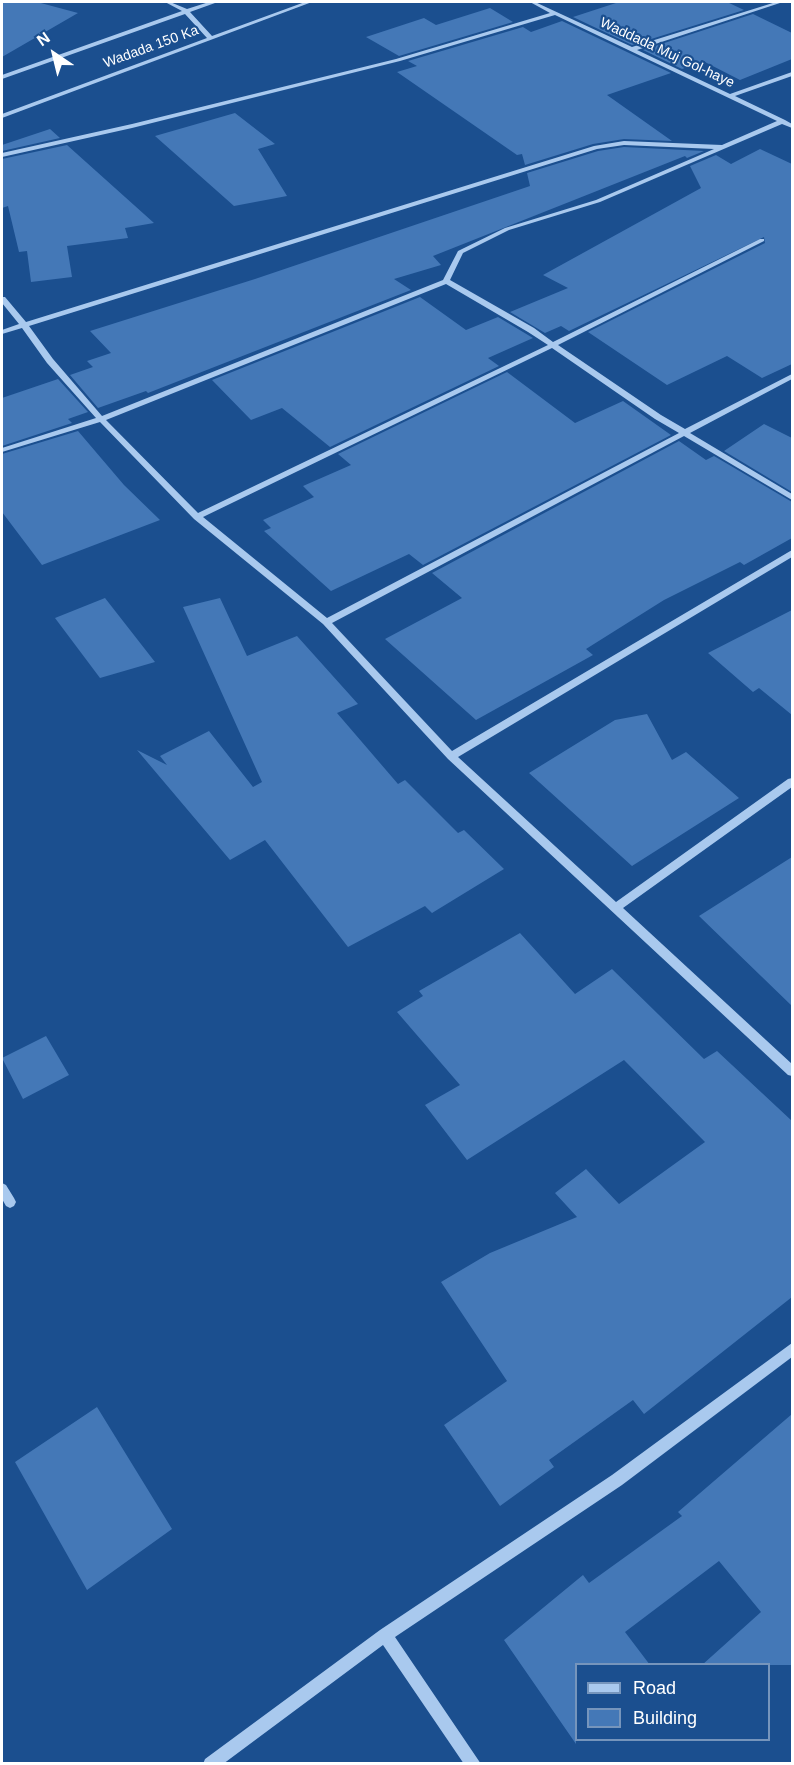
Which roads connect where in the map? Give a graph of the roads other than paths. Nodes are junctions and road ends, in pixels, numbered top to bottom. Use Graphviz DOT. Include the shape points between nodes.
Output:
graph roads {
  1 [pos="167,2"];
  2 [pos="213,2"];
  3 [pos="309,2"];
  4 [pos="532,2"];
  5 [pos="780,2"];
  6 [pos="186,11"];
  7 [pos="556,13"];
  8 [pos="210,38"];
  9 [pos="630,50"];
  10 [pos="792,74"];
  11 [pos="2,77"];
  12 [pos="730,96"];
  13 [pos="2,116"];
  14 [pos="783,121"];
  15 [pos="792,126"];
  16 [pos="725,147"];
  17 [pos="2,155"];
  18 [pos="762,240"];
  19 [pos="446,281"];
  20 [pos="2,299"];
  21 [pos="24,325"];
  22 [pos="2,332"];
  23 [pos="553,345"];
  24 [pos="792,376"];
  25 [pos="101,419"];
  26 [pos="688,432"];
  27 [pos="2,450"];
  28 [pos="792,497"];
  29 [pos="196,518"];
  30 [pos="792,553"];
  31 [pos="326,622"];
  32 [pos="451,756"];
  33 [pos="792,782"];
  34 [pos="617,907"];
  35 [pos="792,1071"];
  36 [pos="2,1189"];
  37 [pos="10,1202"];
  38 [pos="792,1349"];
  39 [pos="385,1635"];
  40 [pos="210,1764"];
  41 [pos="474,1764"];
  1 -- 6 [label="street"];
  2 -- 6 [label="street, Wadada 150 Ka"];
  3 -- 8 [label="street, Wadada 150 Ka"];
  4 -- 7 [label="street, Waddada Muj Gol-haye"];
  5 -- 9 [label="street"];
  6 -- 8 [label="street"];
  6 -- 11 [label="street, Wadada 150 Ka"];
  7 -- 9 [label="street, Waddada Muj Gol-haye"];
  7 -- 17 [label="street" via="386,63"];
  8 -- 13 [label="street, Wadada 150 Ka"];
  9 -- 12 [label="street, Waddada Muj Gol-haye"];
  10 -- 12 [label="street"];
  12 -- 14 [label="street, Waddada Muj Gol-haye"];
  14 -- 15 [label="street, Waddada Muj Gol-haye"];
  14 -- 16 [label="street"];
  16 -- 19 [label="street" via="598,201 507,229 460,252"];
  16 -- 21 [label="street" via="624,143 596,147"];
  18 -- 23 [label="street"];
  19 -- 23 [label="street"];
  19 -- 25 [label="street"];
  20 -- 21 [label="street"];
  21 -- 22 [label="street"];
  21 -- 25 [label="street"];
  23 -- 26 [label="street" via="658,417"];
  23 -- 29 [label="street"];
  24 -- 26 [label="street"];
  25 -- 27 [label="street"];
  25 -- 29 [label="street"];
  26 -- 28 [label="street"];
  26 -- 31 [label="street"];
  29 -- 31 [label="street"];
  30 -- 32 [label="street"];
  31 -- 32 [label="street"];
  32 -- 34 [label="street"];
  33 -- 34 [label="street"];
  34 -- 35 [label="street"];
  36 -- 37 [label="street"];
  38 -- 39 [label="street" via="617,1480"];
  39 -- 40 [label="street"];
  39 -- 41 [label="street"];
}
